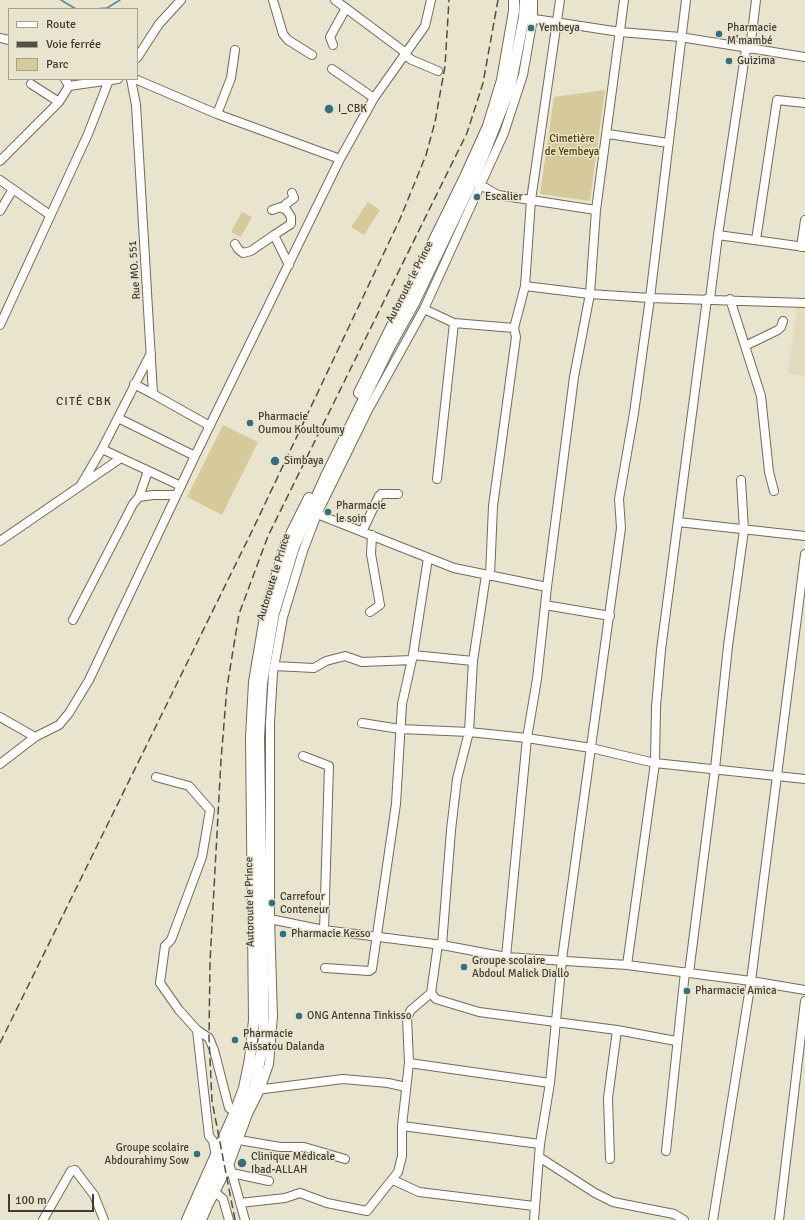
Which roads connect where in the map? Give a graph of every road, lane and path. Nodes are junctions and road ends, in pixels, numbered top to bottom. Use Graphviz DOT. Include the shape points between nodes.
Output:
graph roads {
  1 [pos="180,0"];
  2 [pos="273,0"];
  3 [pos="335,0"];
  4 [pos="431,0"];
  5 [pos="514,0"];
  6 [pos="525,0"];
  7 [pos="533,0"];
  8 [pos="560,0"];
  9 [pos="624,0"];
  10 [pos="686,0"];
  11 [pos="756,0"];
  12 [pos="346,8"];
  13 [pos="528,18"];
  14 [pos="558,22"];
  15 [pos="620,32"];
  16 [pos="680,37"];
  17 [pos="333,45"];
  18 [pos="748,49"];
  19 [pos="235,50"];
  20 [pos="405,54"];
  21 [pos="312,55"];
  22 [pos="138,56"];
  23 [pos="805,56"];
  24 [pos="332,69"];
  25 [pos="438,71"];
  26 [pos="108,80"];
  27 [pos="131,80"];
  28 [pos="137,80"];
  29 [pos="67,83"];
  30 [pos="31,84"];
  31 [pos="374,98"];
  32 [pos="59,102"];
  33 [pos="805,103"];
  34 [pos="217,114"];
  35 [pos="608,134"];
  36 [pos="668,143"];
  37 [pos="2,156"];
  38 [pos="340,159"];
  39 [pos="0,180"];
  40 [pos="476,183"];
  41 [pos="13,189"];
  42 [pos="292,193"];
  43 [pos="531,200"];
  44 [pos="284,209"];
  45 [pos="272,210"];
  46 [pos="596,210"];
  47 [pos="0,212"];
  48 [pos="50,215"];
  49 [pos="805,220"];
  50 [pos="274,235"];
  51 [pos="718,235"];
  52 [pos="756,240"];
  53 [pos="235,244"];
  54 [pos="803,247"];
  55 [pos="289,266"];
  56 [pos="525,286"];
  57 [pos="590,294"];
  58 [pos="650,298"];
  59 [pos="709,299"];
  60 [pos="730,299"];
  61 [pos="805,303"];
  62 [pos="424,309"];
  63 [pos="782,321"];
  64 [pos="454,323"];
  65 [pos="0,325"];
  66 [pos="514,328"];
  67 [pos="745,346"];
  68 [pos="152,353"];
  69 [pos="134,384"];
  70 [pos="153,394"];
  71 [pos="364,408"];
  72 [pos="118,418"];
  73 [pos="210,426"];
  74 [pos="102,449"];
  75 [pos="195,456"];
  76 [pos="121,458"];
  77 [pos="148,471"];
  78 [pos="437,479"];
  79 [pos="741,480"];
  80 [pos="80,486"];
  81 [pos="181,486"];
  82 [pos="774,491"];
  83 [pos="398,494"];
  84 [pos="176,495"];
  85 [pos="140,497"];
  86 [pos="314,513"];
  87 [pos="678,522"];
  88 [pos="744,530"];
  89 [pos="362,532"];
  90 [pos="372,536"];
  91 [pos="805,536"];
  92 [pos="0,541"];
  93 [pos="805,554"];
  94 [pos="428,558"];
  95 [pos="488,576"];
  96 [pos="547,587"];
  97 [pos="545,605"];
  98 [pos="370,612"];
  99 [pos="610,616"];
  100 [pos="73,620"];
  101 [pos="413,658"];
  102 [pos="473,661"];
  103 [pos="274,666"];
  104 [pos="0,717"];
  105 [pos="362,723"];
  106 [pos="400,729"];
  107 [pos="469,732"];
  108 [pos="35,737"];
  109 [pos="527,738"];
  110 [pos="591,748"];
  111 [pos="303,756"];
  112 [pos="655,763"];
  113 [pos="0,764"];
  114 [pos="715,769"];
  115 [pos="778,776"];
  116 [pos="156,777"];
  117 [pos="805,779"];
  118 [pos="267,918"];
  119 [pos="324,930"];
  120 [pos="377,937"];
  121 [pos="440,945"];
  122 [pos="506,957"];
  123 [pos="562,960"];
  124 [pos="627,965"];
  125 [pos="326,968"];
  126 [pos="687,973"];
  127 [pos="751,981"];
  128 [pos="805,990"];
  129 [pos="431,993"];
  130 [pos="805,1001"];
  131 [pos="556,1021"];
  132 [pos="197,1030"];
  133 [pos="617,1030"];
  134 [pos="676,1041"];
  135 [pos="409,1063"];
  136 [pos="550,1083"];
  137 [pos="406,1087"];
  138 [pos="257,1090"];
  139 [pos="235,1112"];
  140 [pos="402,1126"];
  141 [pos="239,1140"];
  142 [pos="540,1144"];
  143 [pos="228,1147"];
  144 [pos="666,1151"];
  145 [pos="216,1156"];
  146 [pos="539,1157"];
  147 [pos="345,1159"];
  148 [pos="610,1159"];
  149 [pos="231,1169"];
  150 [pos="392,1180"];
  151 [pos="269,1181"];
  152 [pos="214,1192"];
  153 [pos="240,1204"];
  154 [pos="534,1206"];
  155 [pos="43,1220"];
  156 [pos="104,1220"];
  157 [pos="187,1220"];
  158 [pos="196,1220"];
  159 [pos="202,1220"];
  160 [pos="229,1220"];
  161 [pos="245,1220"];
  162 [pos="534,1220"];
  163 [pos="684,1220"];
  164 [pos="713,1220"];
  165 [pos="779,1220"];
  1 -- 22 [label="street" via="159,24"];
  2 -- 21 [label="street" via="283,34"];
  3 -- 12 [label="street"];
  4 -- 20 [label="street" via="425,26"];
  5 -- 139 [label="main road, Autoroute le Prince" via="502,80 488,126 286,544 266,611 254,682 251,737 254,1020 250,1059 244,1088"];
  6 -- 13 [label="main road, Autoroute le Prince"];
  7 -- 13 [label="street"];
  8 -- 14 [label="street"];
  9 -- 15 [label="street"];
  10 -- 16 [label="street"];
  11 -- 18 [label="street"];
  12 -- 17 [label="street" via="330,37"];
  12 -- 20 [label="street"];
  13 -- 14 [label="street"];
  13 -- 40 [label="main road, Autoroute le Prince" via="510,88"];
  14 -- 15 [label="street"];
  14 -- 43 [label="street"];
  15 -- 16 [label="street"];
  15 -- 35 [label="street"];
  16 -- 18 [label="street"];
  16 -- 36 [label="street"];
  18 -- 23 [label="street"];
  18 -- 51 [label="street"];
  19 -- 34 [label="street" via="231,78"];
  20 -- 25 [label="street" via="412,60"];
  20 -- 31 [label="street"];
  24 -- 31 [label="street"];
  26 -- 29 [label="street"];
  26 -- 48 [label="street" via="88,134"];
  27 -- 68 [label="street, Rue MO. 551" via="136,105"];
  28 -- 34 [label="street"];
  29 -- 32 [label="street"];
  30 -- 32 [label="street"];
  31 -- 38 [label="street"];
  32 -- 37 [label="street"];
  33 -- 52 [label="street" via="777,100"];
  34 -- 38 [label="street"];
  35 -- 36 [label="street"];
  35 -- 46 [label="street"];
  36 -- 58 [label="street"];
  38 -- 55 [label="street"];
  39 -- 41 [label="street"];
  40 -- 43 [label="street" via="498,195"];
  40 -- 62 [label="street"];
  40 -- 71 [label="main road, Autoroute le Prince" via="414,303"];
  41 -- 47 [label="street"];
  41 -- 48 [label="street"];
  42 -- 44 [label="street" via="294,198"];
  43 -- 46 [label="street"];
  43 -- 56 [label="street"];
  44 -- 45 [label="street" via="281,207"];
  44 -- 50 [label="street" via="290,214 292,221"];
  46 -- 57 [label="street"];
  48 -- 65 [label="street"];
  49 -- 54 [label="street"];
  50 -- 53 [label="street" via="251,251 243,253"];
  50 -- 55 [label="street"];
  51 -- 52 [label="street"];
  51 -- 59 [label="street"];
  52 -- 54 [label="street"];
  55 -- 73 [label="street"];
  56 -- 57 [label="street"];
  56 -- 66 [label="street"];
  57 -- 58 [label="street"];
  57 -- 96 [label="street" via="574,377"];
  58 -- 59 [label="street"];
  58 -- 99 [label="street" via="619,499 621,528"];
  59 -- 60 [label="street"];
  59 -- 87 [label="street"];
  60 -- 61 [label="street"];
  60 -- 67 [label="street"];
  62 -- 64 [label="street"];
  62 -- 71 [label="street"];
  63 -- 67 [label="street" via="778,330"];
  64 -- 66 [label="street"];
  64 -- 78 [label="street"];
  66 -- 95 [label="street" via="516,337 493,506"];
  67 -- 82 [label="street" via="761,396 769,472"];
  68 -- 69 [label="street"];
  68 -- 70 [label="street, Rue MO. 551"];
  69 -- 70 [label="street"];
  69 -- 72 [label="street"];
  70 -- 73 [label="street"];
  71 -- 86 [label="main road, Autoroute le Prince"];
  72 -- 74 [label="street"];
  72 -- 75 [label="street"];
  73 -- 75 [label="street"];
  74 -- 76 [label="street"];
  74 -- 80 [label="street"];
  75 -- 81 [label="street"];
  76 -- 77 [label="street"];
  76 -- 80 [label="street"];
  77 -- 81 [label="street"];
  77 -- 85 [label="street"];
  79 -- 88 [label="street"];
  80 -- 92 [label="street"];
  81 -- 84 [label="street"];
  83 -- 89 [label="street" via="379,496"];
  84 -- 85 [label="street"];
  84 -- 108 [label="street" via="89,680 59,725"];
  85 -- 100 [label="street" via="133,504"];
  86 -- 89 [label="street"];
  86 -- 103 [label="street" via="283,617"];
  86 -- 118 [label="main road, Autoroute le Prince" via="294,547 274,613 262,683 259,737"];
  87 -- 88 [label="street"];
  87 -- 112 [label="street" via="656,707"];
  88 -- 91 [label="street"];
  88 -- 114 [label="street"];
  89 -- 90 [label="street"];
  90 -- 94 [label="street"];
  90 -- 98 [label="street" via="371,554 380,605"];
  93 -- 115 [label="street"];
  94 -- 95 [label="street" via="454,568"];
  94 -- 101 [label="street"];
  95 -- 96 [label="street"];
  95 -- 102 [label="street"];
  96 -- 97 [label="street"];
  97 -- 99 [label="street"];
  97 -- 109 [label="street"];
  99 -- 110 [label="street"];
  101 -- 102 [label="street"];
  101 -- 103 [label="street" via="362,662 345,656 326,661 314,668"];
  101 -- 106 [label="street" via="402,704"];
  102 -- 107 [label="street"];
  103 -- 118 [label="street" via="270,723"];
  104 -- 108 [label="street"];
  105 -- 106 [label="street"];
  106 -- 107 [label="street"];
  106 -- 120 [label="street" via="396,804"];
  107 -- 109 [label="street"];
  107 -- 121 [label="street" via="457,779"];
  108 -- 113 [label="street"];
  109 -- 110 [label="street"];
  109 -- 122 [label="street"];
  110 -- 112 [label="street"];
  110 -- 123 [label="street"];
  111 -- 119 [label="street" via="330,766"];
  112 -- 114 [label="street"];
  112 -- 124 [label="street"];
  114 -- 115 [label="street"];
  114 -- 126 [label="street"];
  115 -- 117 [label="street"];
  115 -- 127 [label="street"];
  116 -- 132 [label="street" via="189,786 210,810 202,856 171,940 165,946 160,983"];
  118 -- 119 [label="street"];
  118 -- 138 [label="main road, Autoroute le Prince" via="264,1038"];
  119 -- 120 [label="street"];
  120 -- 121 [label="street"];
  120 -- 125 [label="street" via="372,969 369,971"];
  121 -- 122 [label="street"];
  121 -- 129 [label="street"];
  122 -- 123 [label="street"];
  123 -- 124 [label="street"];
  123 -- 131 [label="street"];
  124 -- 126 [label="street"];
  126 -- 127 [label="street"];
  126 -- 134 [label="street"];
  127 -- 128 [label="street"];
  127 -- 164 [label="street"];
  129 -- 131 [label="street" via="436,999 479,1012"];
  129 -- 135 [label="street" via="410,1010 407,1018"];
  130 -- 165 [label="street"];
  131 -- 133 [label="street"];
  131 -- 136 [label="street"];
  132 -- 139 [label="street" via="209,1038 229,1108"];
  132 -- 145 [label="street" via="209,1136 213,1141"];
  133 -- 134 [label="street"];
  133 -- 148 [label="street" via="608,1098"];
  134 -- 144 [label="street"];
  135 -- 136 [label="street"];
  135 -- 137 [label="street"];
  136 -- 142 [label="street"];
  137 -- 138 [label="street" via="343,1080"];
  137 -- 140 [label="street"];
  138 -- 141 [label="street"];
  138 -- 143 [label="main road, Autoroute le Prince"];
  139 -- 145 [label="main road, Autoroute le Prince"];
  140 -- 142 [label="street"];
  140 -- 150 [label="street" via="402,1156 398,1172"];
  141 -- 147 [label="street" via="280,1147 304,1147"];
  141 -- 149 [label="street"];
  142 -- 146 [label="street"];
  143 -- 149 [label="street"];
  143 -- 158 [label="main road, Autoroute le Prince"];
  145 -- 157 [label="main road, Autoroute le Prince"];
  146 -- 154 [label="street"];
  146 -- 163 [label="street" via="613,1202 674,1214"];
  149 -- 151 [label="street"];
  149 -- 152 [label="street"];
  149 -- 153 [label="street"];
  150 -- 153 [label="street" via="367,1211 327,1203 300,1193 285,1198"];
  150 -- 154 [label="street" via="419,1192"];
  152 -- 159 [label="street"];
  152 -- 160 [label="street" via="223,1199"];
  153 -- 161 [label="street"];
  154 -- 162 [label="street"];
  155 -- 156 [label="street" via="71,1171 75,1170 94,1195"];
}
